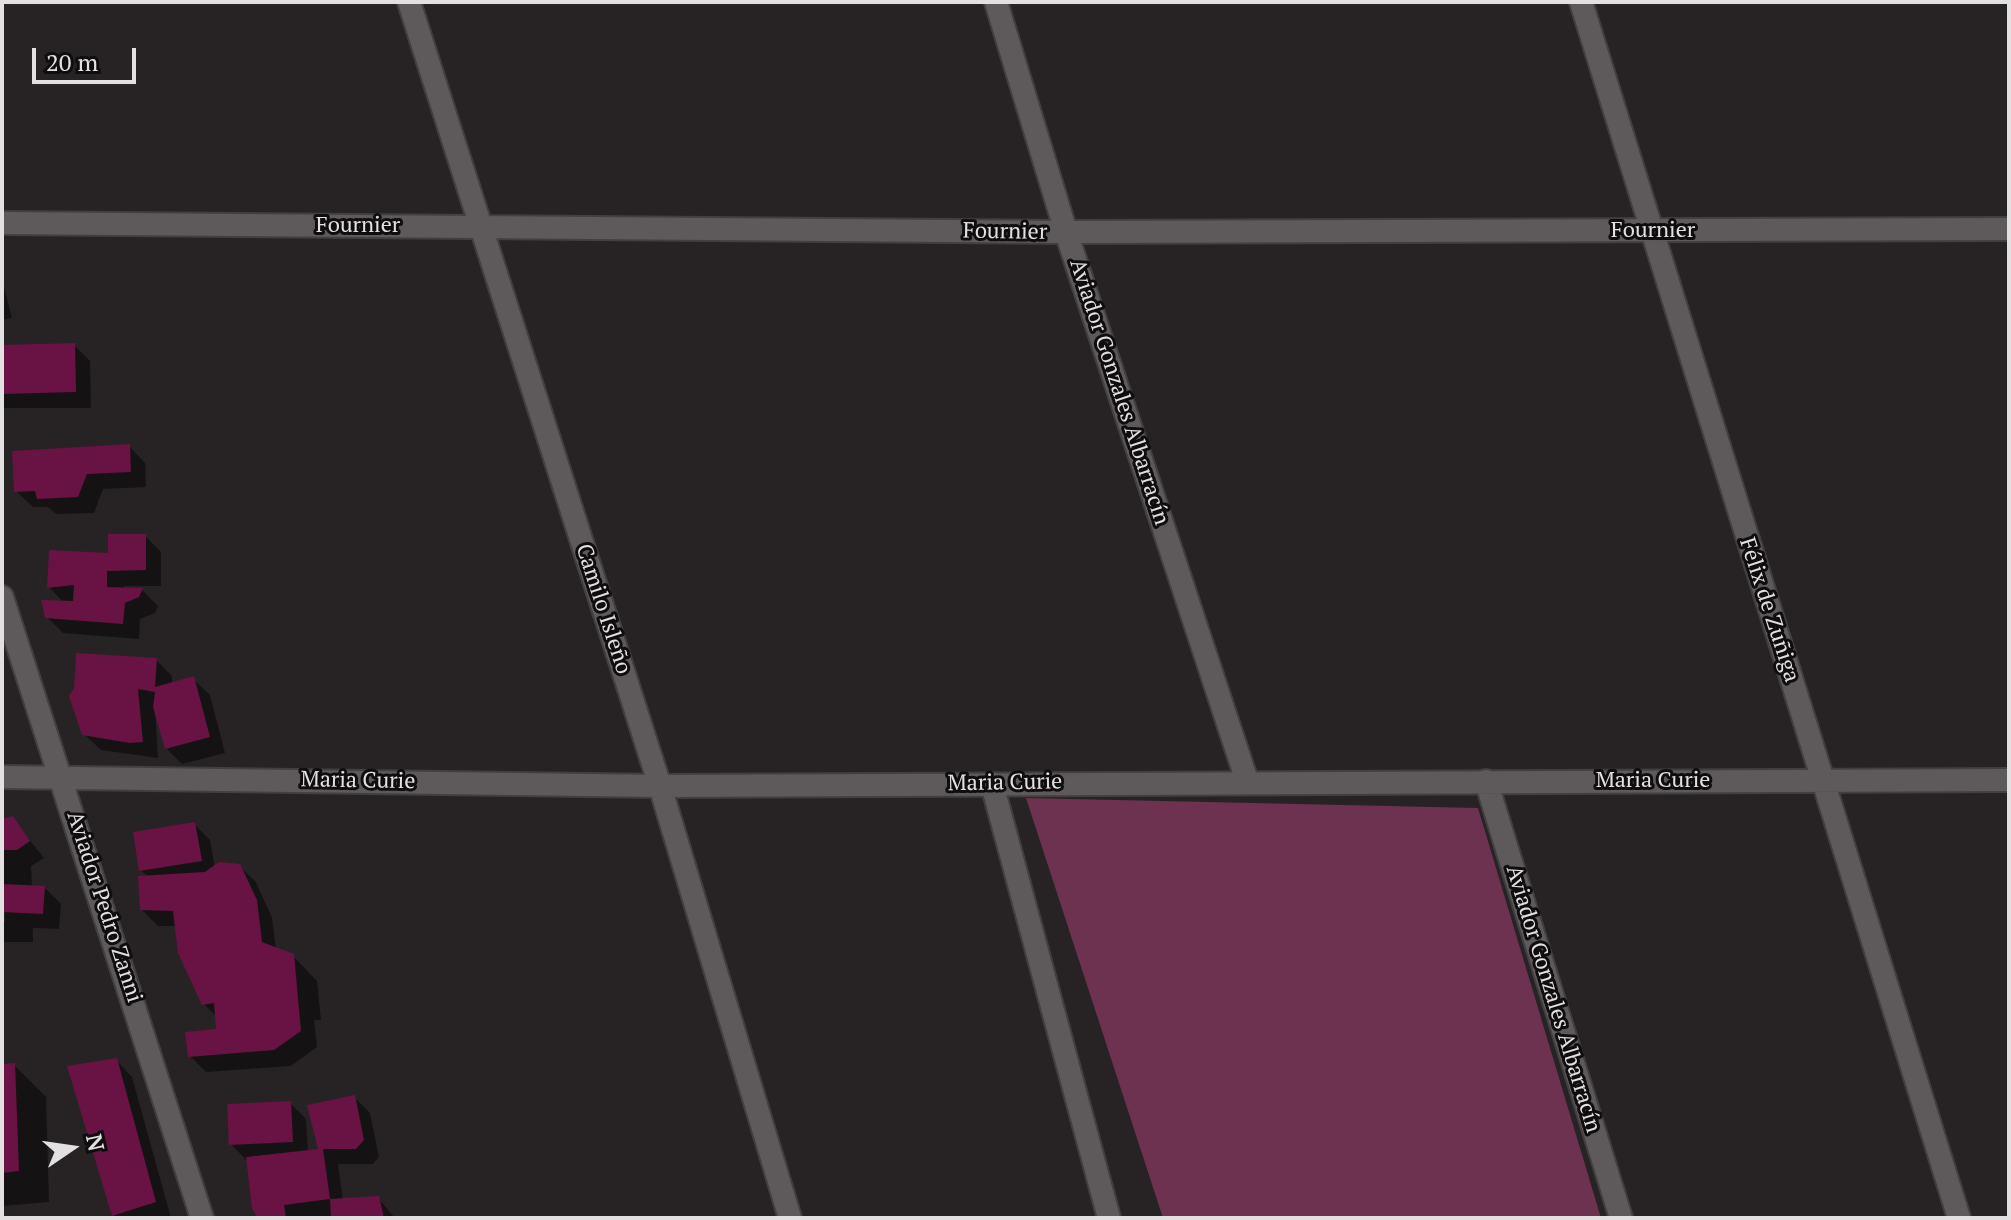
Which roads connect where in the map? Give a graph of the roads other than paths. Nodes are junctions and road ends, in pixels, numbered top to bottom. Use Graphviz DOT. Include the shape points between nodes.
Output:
graph roads {
  1 [pos="409,2"];
  2 [pos="996,2"];
  3 [pos="1581,2"];
  4 [pos="2,223"];
  5 [pos="480,227"];
  6 [pos="2009,229"];
  7 [pos="1649,231"];
  8 [pos="1066,232"];
  9 [pos="2,597"];
  10 [pos="62,776"];
  11 [pos="2,777"];
  12 [pos="2009,780"];
  13 [pos="1247,781"];
  14 [pos="1486,781"];
  15 [pos="1824,781"];
  16 [pos="992,784"];
  17 [pos="660,786"];
  18 [pos="202,1218"];
  19 [pos="790,1218"];
  20 [pos="1109,1218"];
  21 [pos="1621,1218"];
  22 [pos="1959,1218"];
  1 -- 5 [label="street, Camilo Isleño"];
  2 -- 8 [label="street, Aviador Gonzales Albarracín"];
  3 -- 7 [label="street, Félix de Zuñiga"];
  4 -- 5 [label="street, Fournier"];
  5 -- 8 [label="street, Fournier"];
  5 -- 17 [label="street, Camilo Isleño"];
  6 -- 7 [label="street, Fournier"];
  7 -- 8 [label="street, Fournier"];
  7 -- 15 [label="street, Félix de Zuñiga"];
  8 -- 13 [label="street, Aviador Gonzales Albarracín"];
  9 -- 10 [label="street, Aviador Pedro Zanni"];
  10 -- 11 [label="street, Maria Curie"];
  10 -- 17 [label="street, Maria Curie"];
  10 -- 18 [label="street, Aviador Pedro Zanni"];
  12 -- 15 [label="street, Maria Curie"];
  13 -- 14 [label="street, Maria Curie"];
  13 -- 16 [label="street, Maria Curie"];
  14 -- 15 [label="street, Maria Curie"];
  14 -- 21 [label="street, Aviador Gonzales Albarracín"];
  15 -- 22 [label="street, Félix de Zuñiga"];
  16 -- 17 [label="street, Maria Curie"];
  16 -- 20 [label="street"];
  17 -- 19 [label="street, Camilo Isleño"];
}
